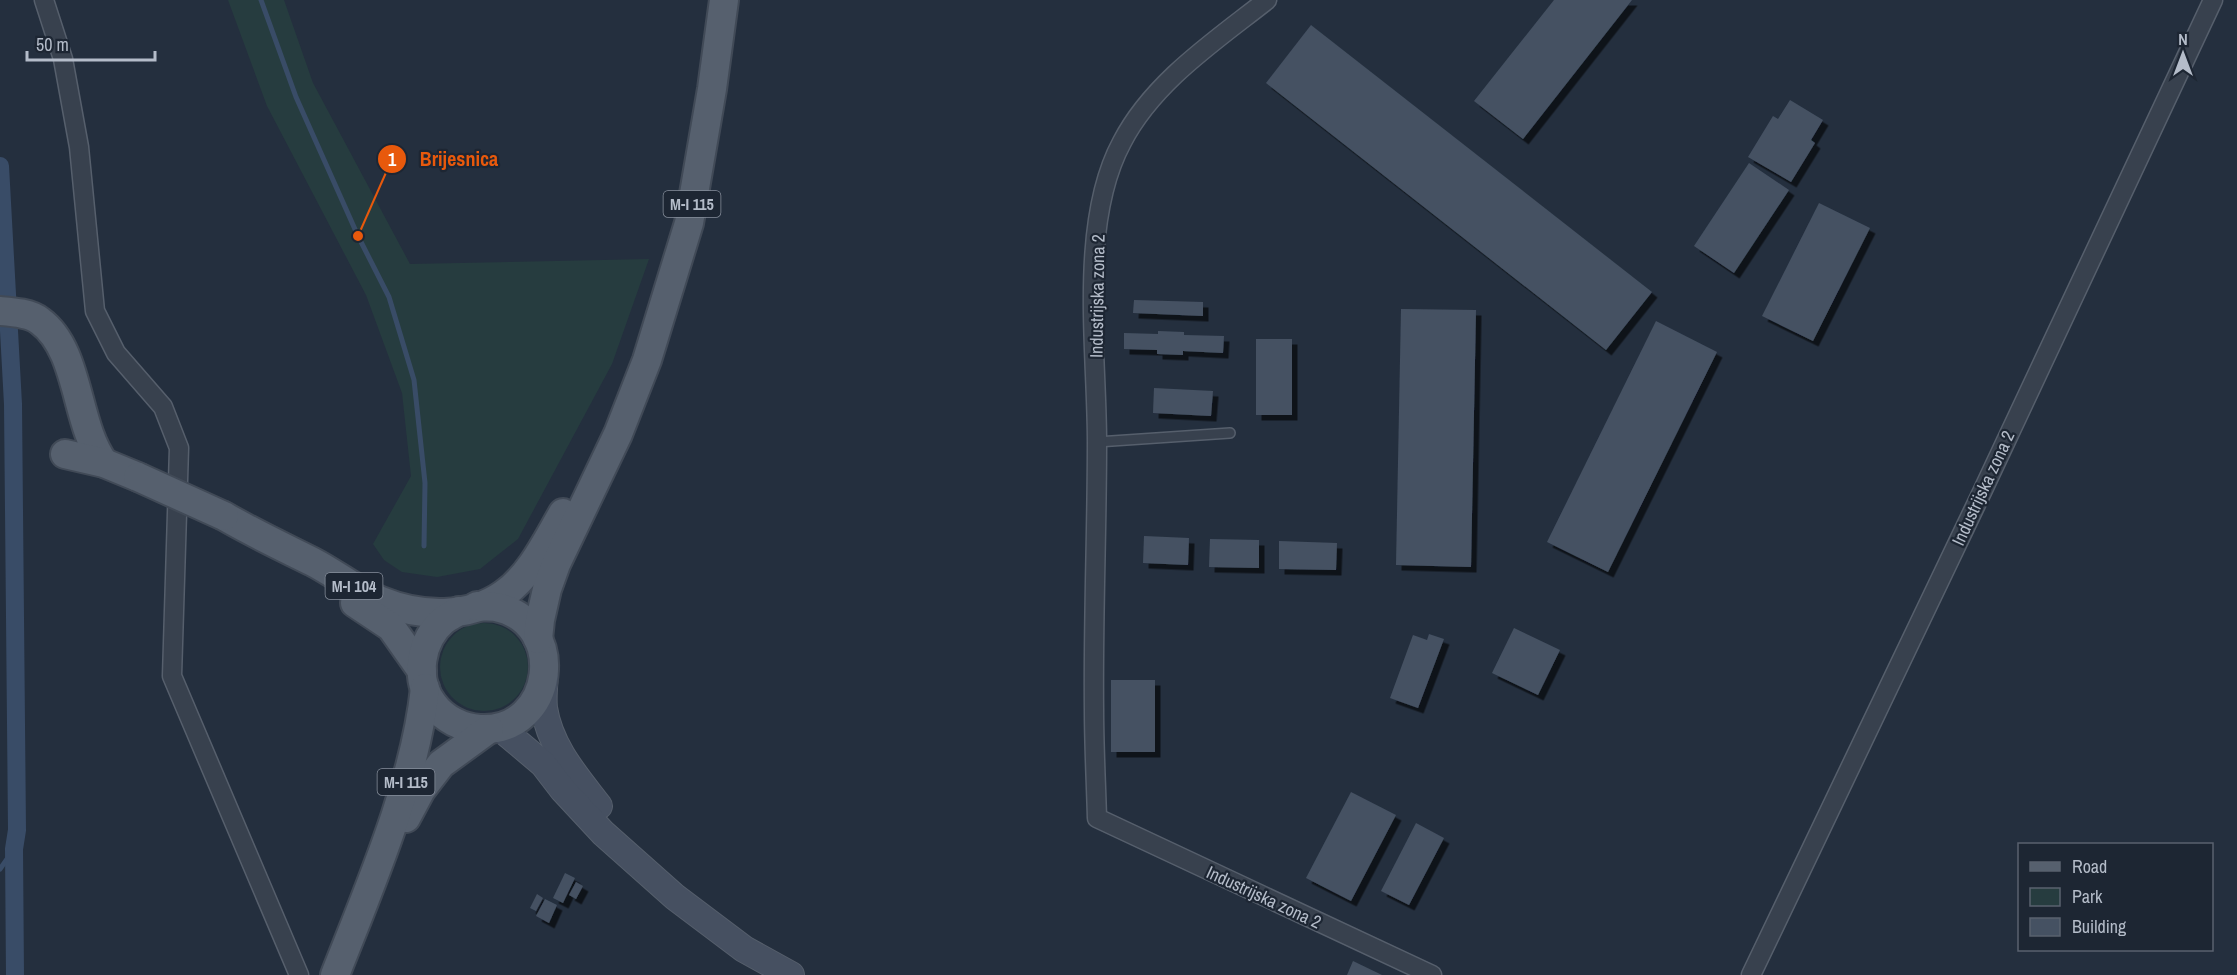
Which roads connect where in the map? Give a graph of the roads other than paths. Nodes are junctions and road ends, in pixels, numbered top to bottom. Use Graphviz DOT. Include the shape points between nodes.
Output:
graph roads {
  1 [pos="44,0"];
  2 [pos="724,0"];
  3 [pos="1267,0"];
  4 [pos="2213,0"];
  5 [pos="8,311"];
  6 [pos="630,400"];
  7 [pos="1230,433"];
  8 [pos="1097,442"];
  9 [pos="65,454"];
  10 [pos="104,463"];
  11 [pos="255,534"];
  12 [pos="468,609"];
  13 [pos="538,639"];
  14 [pos="545,675"];
  15 [pos="423,680"];
  16 [pos="494,728"];
  17 [pos="375,872"];
  18 [pos="653,878"];
  19 [pos="336,972"];
  20 [pos="768,972"];
  21 [pos="299,975"];
  22 [pos="1432,975"];
  23 [pos="1751,975"];
  1 -- 21 [label="street" via="63,59 80,147 95,311 116,353 163,407 179,448 172,676"];
  2 -- 6 [label="main road, M-I 115" via="689,223"];
  3 -- 8 [label="street, Industrijska zona 2" via="1189,62 1149,101 1121,142 1104,187 1096,230 1093,303"];
  4 -- 23 [label="street, Industrijska zona 2"];
  5 -- 10 [label="main road" via="40,320 56,338 89,436"];
  6 -- 12 [label="main road, M-I 115" via="516,584 503,595"];
  6 -- 13 [label="main road, M-I 115" via="618,434 556,564 543,600"];
  7 -- 8 [label="lane"];
  8 -- 22 [label="street, Industrijska zona 2" via="1097,818"];
  9 -- 10 [label="main road, M-I 104"];
  10 -- 11 [label="main road, M-I 104, bridge" via="224,516"];
  11 -- 12 [label="main road, M-I 104" via="379,600 427,613"];
  11 -- 15 [label="main road, M-I 104" via="310,576 391,627"];
  12 -- 13 [label="main road" via="495,607 513,614"];
  12 -- 15 [label="main road, M-I 115" via="443,621 431,635 423,652"];
  13 -- 14 [label="main road, M-I 115"];
  14 -- 16 [label="main road, M-I 115" via="530,708 516,720"];
  14 -- 18 [label="main road" via="544,707 555,743 576,778"];
  15 -- 16 [label="main road" via="432,703 443,715 472,729"];
  15 -- 17 [label="main road, M-I 115" via="420,729"];
  16 -- 17 [label="main road, M-I 115" via="441,764 421,790"];
  16 -- 18 [label="main road" via="543,764 603,833"];
  17 -- 19 [label="main road, M-I 115"];
  18 -- 20 [label="main road" via="744,967"];
}
